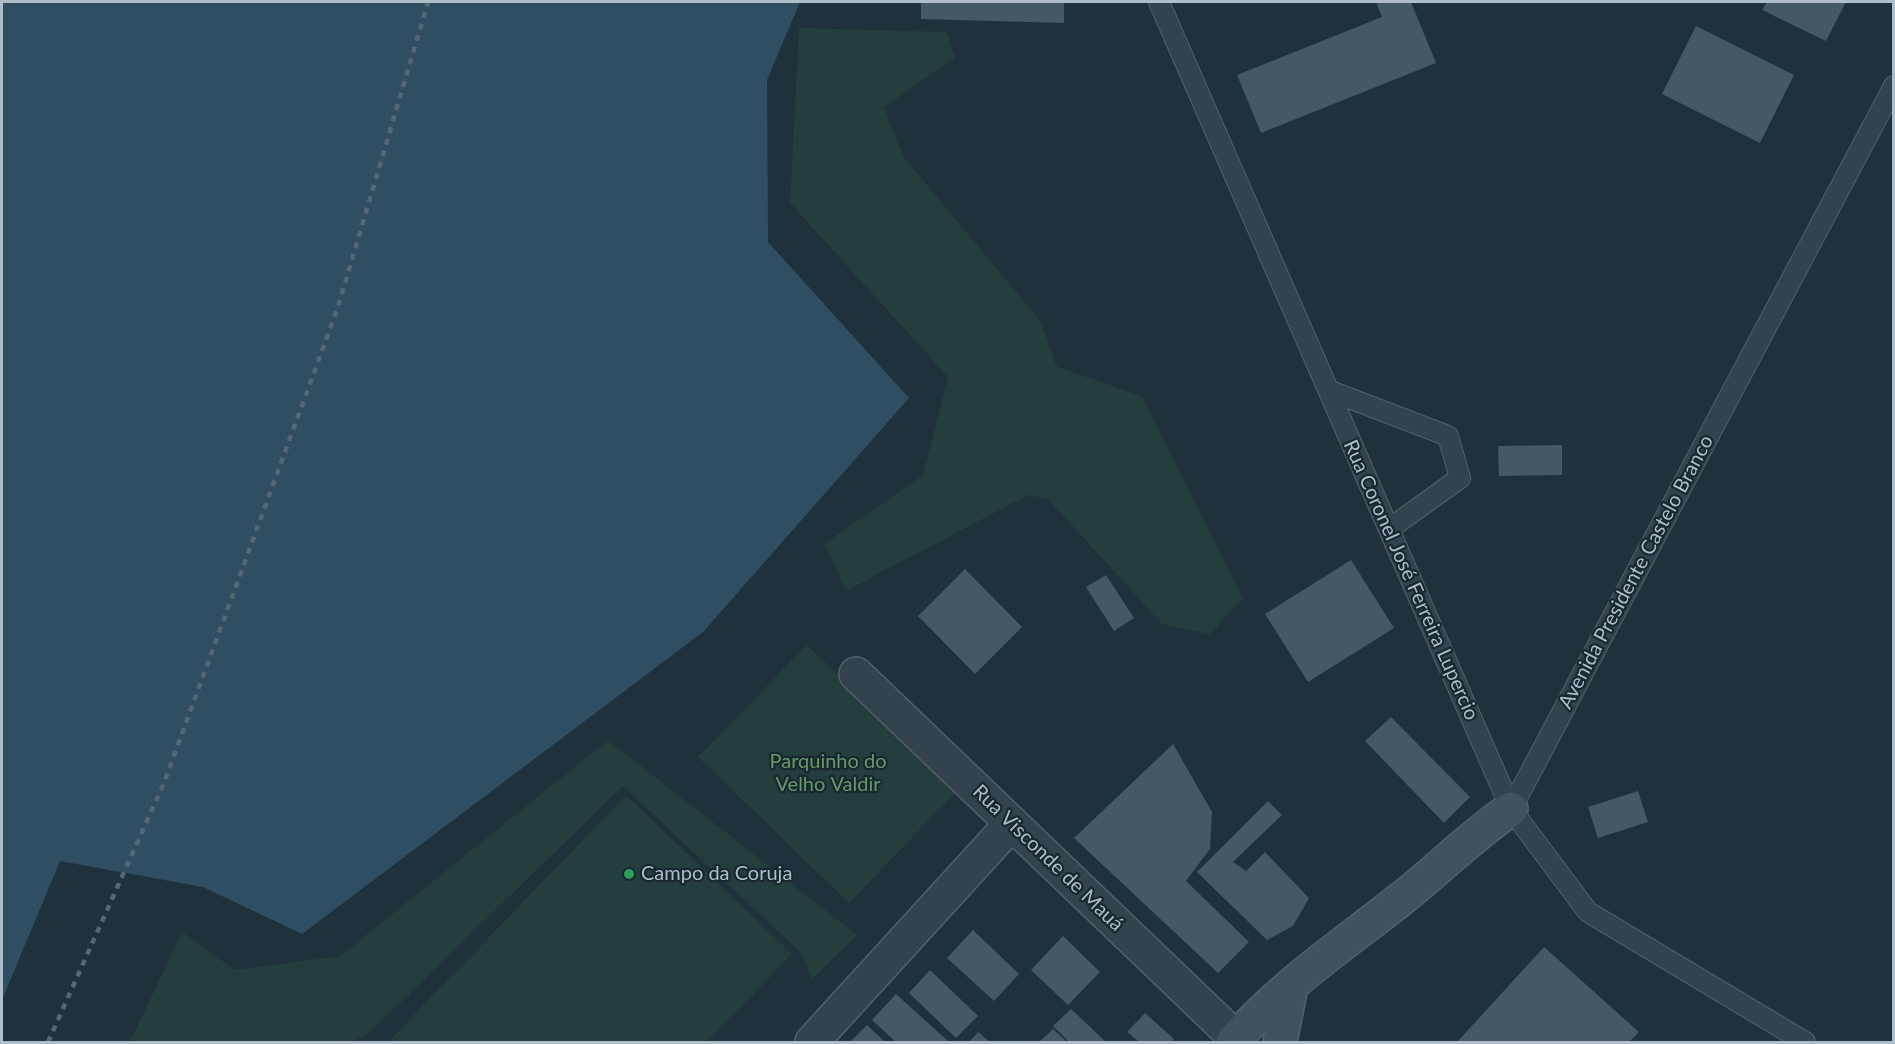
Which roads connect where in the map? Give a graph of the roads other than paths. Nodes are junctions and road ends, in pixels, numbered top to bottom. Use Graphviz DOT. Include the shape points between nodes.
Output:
graph roads {
  1 [pos="1159,2"];
  2 [pos="1893,86"];
  3 [pos="1328,390"];
  4 [pos="1389,530"];
  5 [pos="856,674"];
  6 [pos="1511,809"];
  7 [pos="1012,822"];
  8 [pos="1292,987"];
  9 [pos="1236,1041"];
  10 [pos="812,1042"];
  11 [pos="1280,1042"];
  12 [pos="1805,1042"];
  1 -- 3 [label="lane, Rua Coronel José Ferreira Lupercio"];
  2 -- 6 [label="lane, Avenida Presidente Castelo Branco"];
  3 -- 4 [label="lane, Rua Coronel José Ferreira Lupercio"];
  3 -- 4 [label="lane" via="1448,436 1460,478"];
  4 -- 6 [label="lane, Rua Coronel José Ferreira Lupercio"];
  5 -- 7 [label="street, Rua Visconde de Mauá"];
  6 -- 8 [label="street, Avenida Presidente Castelo Branco"];
  6 -- 12 [label="lane, Rua Coronel José Ferreira Lupercio" via="1588,912"];
  7 -- 9 [label="street, Rua Visconde de Mauá"];
  7 -- 10 [label="street"];
  8 -- 9 [label="street, Avenida Presidente Castelo Branco"];
  8 -- 11 [label="street"];
}
